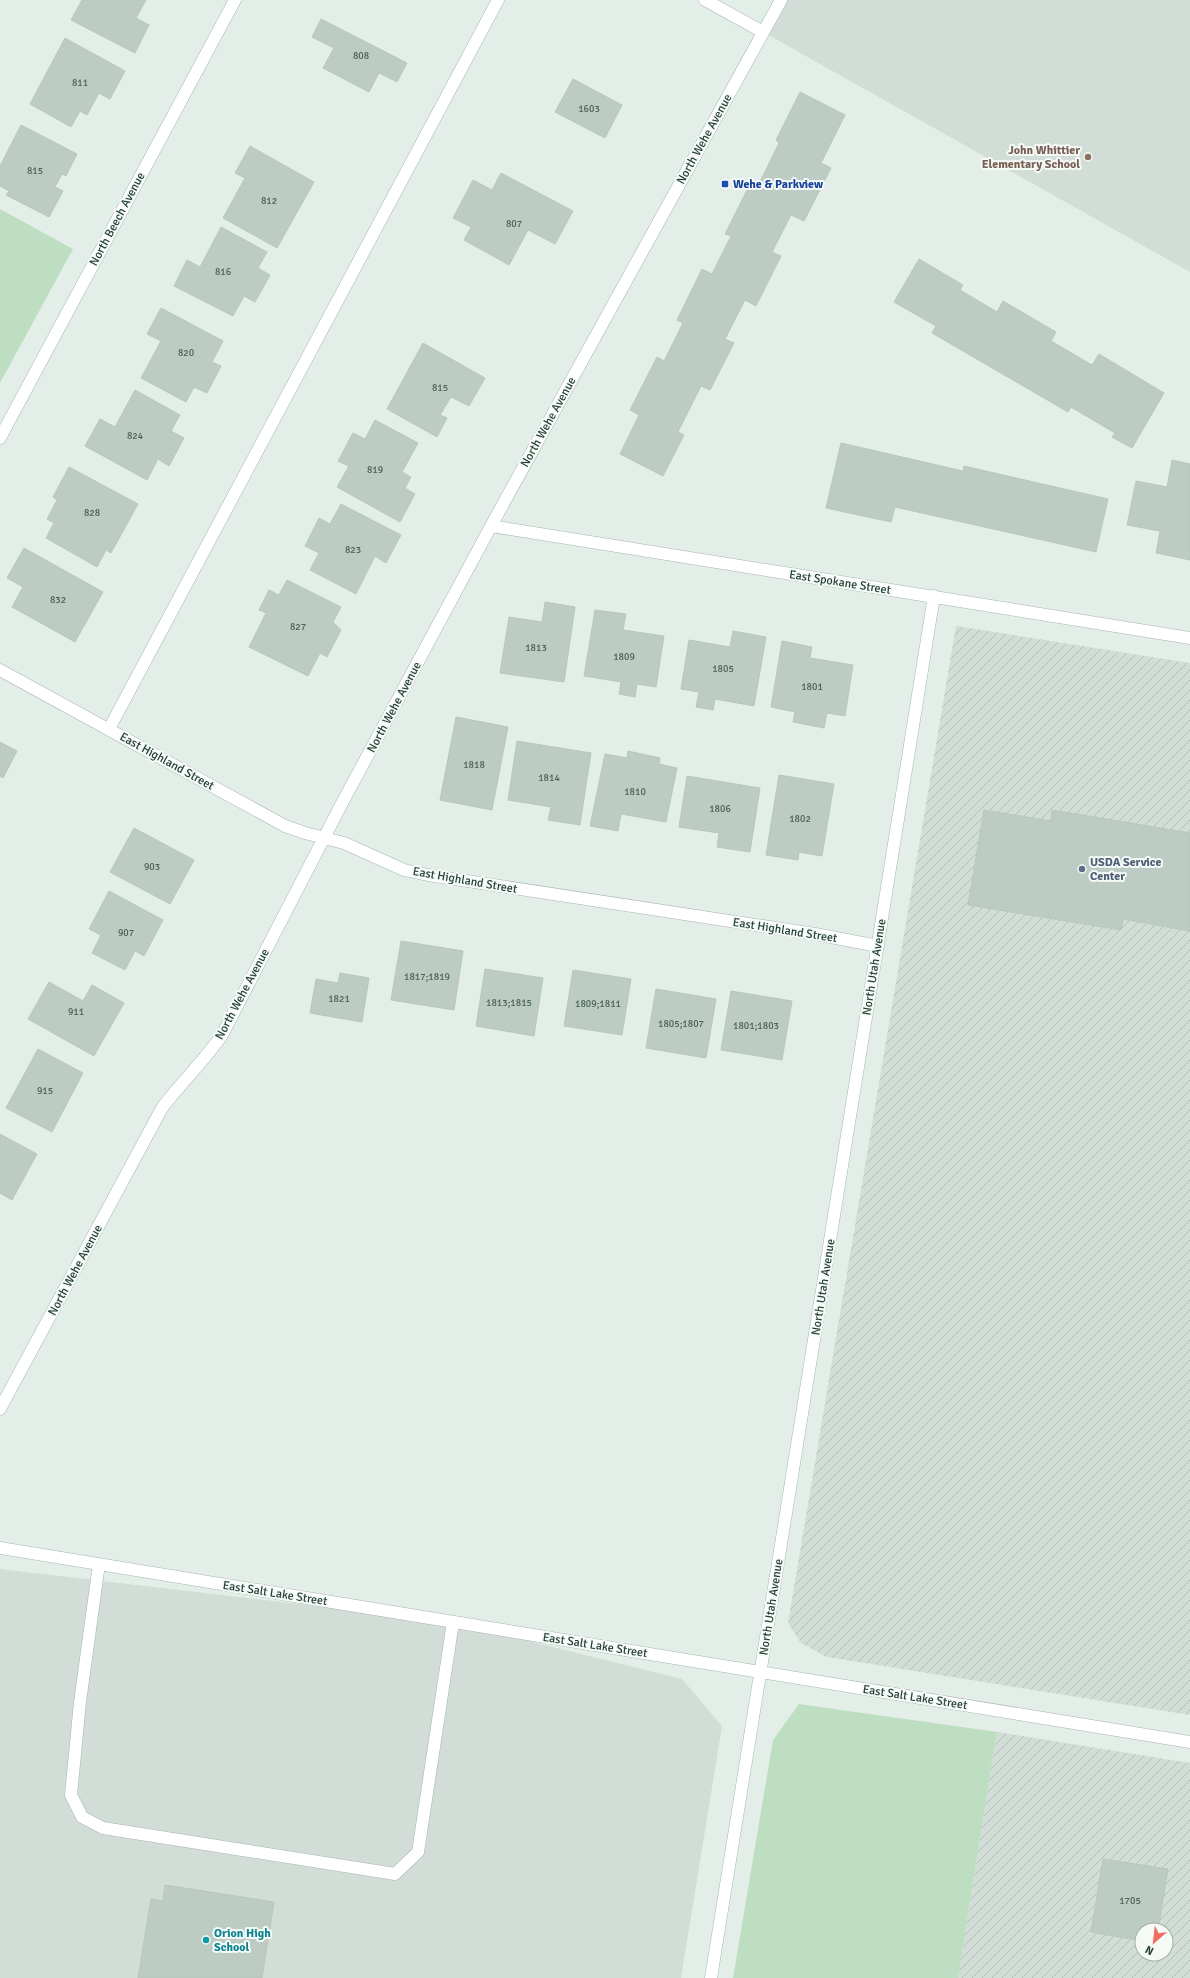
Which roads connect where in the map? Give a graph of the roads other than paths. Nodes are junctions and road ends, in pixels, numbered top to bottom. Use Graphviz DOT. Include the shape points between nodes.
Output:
graph roads {
  1 [pos="235,0"];
  2 [pos="498,0"];
  3 [pos="705,0"];
  4 [pos="781,0"];
  5 [pos="763,32"];
  6 [pos="0,438"];
  7 [pos="491,526"];
  8 [pos="934,596"];
  9 [pos="1190,638"];
  10 [pos="0,670"];
  11 [pos="108,729"];
  12 [pos="324,838"];
  13 [pos="878,946"];
  14 [pos="0,1409"];
  15 [pos="0,1548"];
  16 [pos="99,1564"];
  17 [pos="453,1622"];
  18 [pos="761,1672"];
  19 [pos="1190,1742"];
  20 [pos="711,1978"];
  1 -- 6 [label="street, North Beech Avenue"];
  2 -- 11 [label="street"];
  3 -- 5 [label="street"];
  4 -- 5 [label="street, North Wehe Avenue"];
  5 -- 7 [label="street, North Wehe Avenue"];
  7 -- 8 [label="street, East Spokane Street"];
  7 -- 12 [label="street, North Wehe Avenue"];
  8 -- 9 [label="street, East Spokane Street"];
  8 -- 13 [label="street, North Utah Avenue"];
  10 -- 11 [label="street, East Highland Street"];
  11 -- 12 [label="street, East Highland Street" via="285,826"];
  12 -- 13 [label="street, East Highland Street" via="344,843 404,870 428,875 815,934"];
  12 -- 14 [label="street, North Wehe Avenue" via="222,1035 162,1108"];
  13 -- 18 [label="street, North Utah Avenue"];
  15 -- 16 [label="street, East Salt Lake Street"];
  16 -- 17 [label="street, East Salt Lake Street"];
  16 -- 17 [label="street" via="80,1702 71,1795 82,1817 103,1828 395,1874 418,1852"];
  17 -- 18 [label="street, East Salt Lake Street"];
  18 -- 19 [label="street, East Salt Lake Street"];
  18 -- 20 [label="street, North Utah Avenue"];
}
